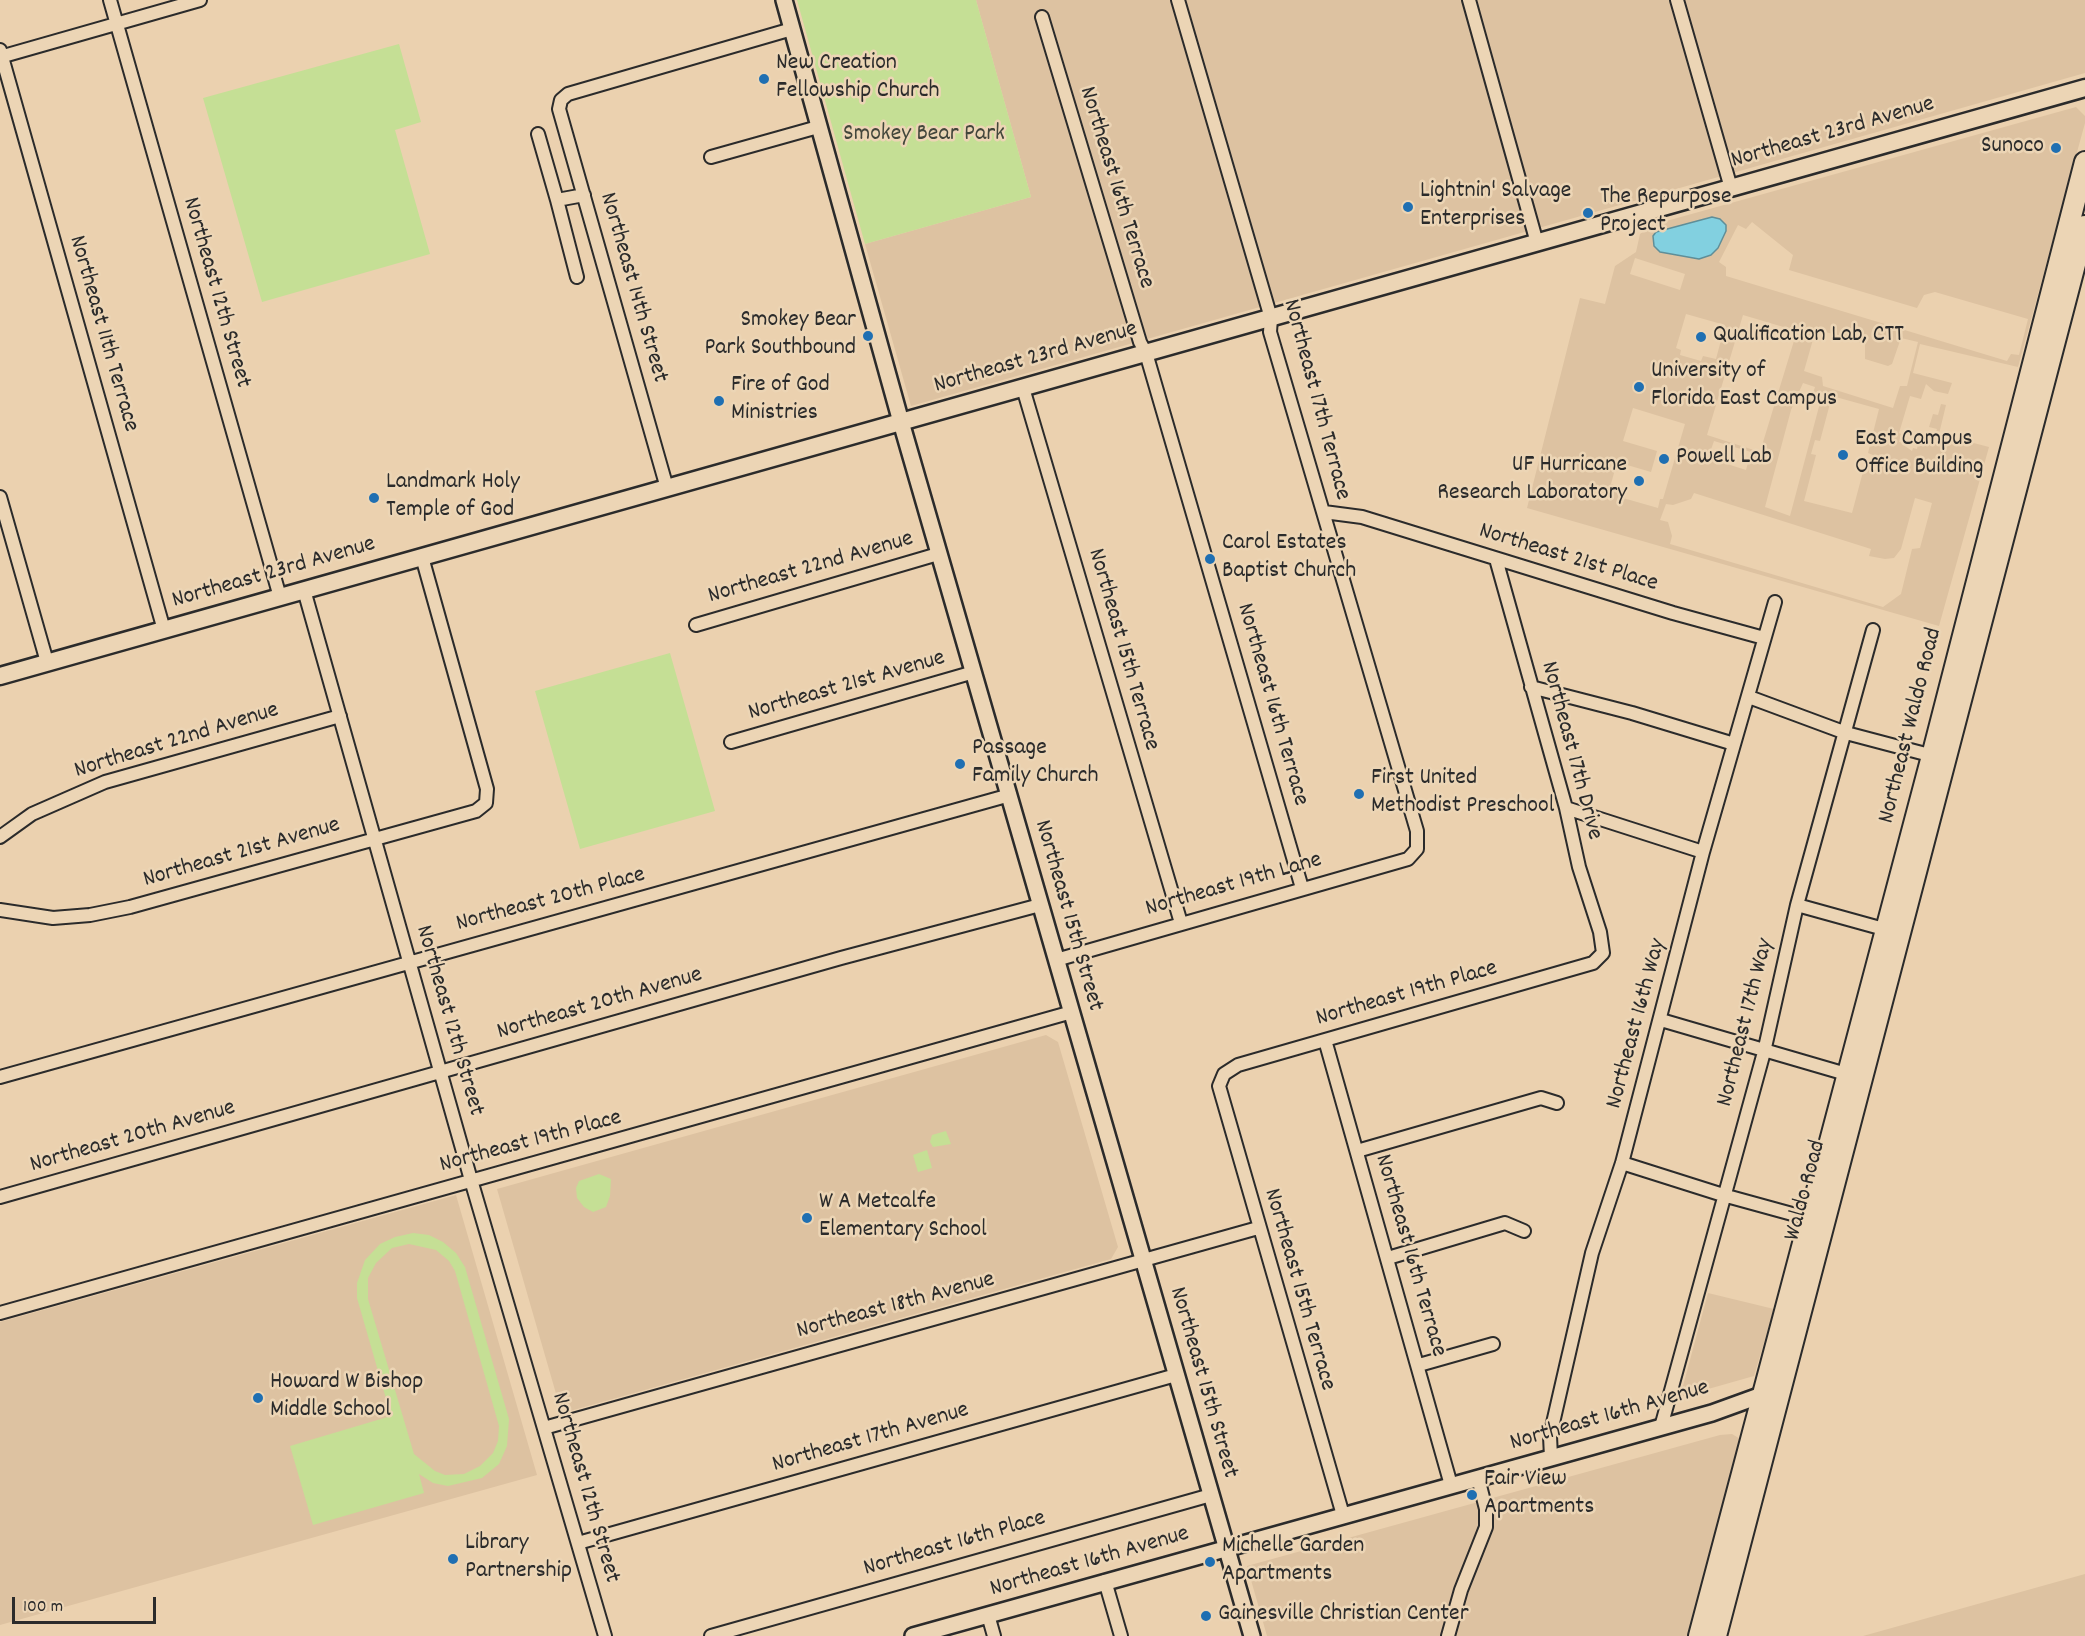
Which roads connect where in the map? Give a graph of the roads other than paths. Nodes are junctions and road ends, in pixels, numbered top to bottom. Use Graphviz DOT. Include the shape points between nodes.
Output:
graph roads {
  1 [pos="110,0"];
  2 [pos="200,0"];
  3 [pos="784,0"];
  4 [pos="1178,0"];
  5 [pos="1469,0"];
  6 [pos="1677,0"];
  7 [pos="1042,17"];
  8 [pos="117,25"];
  9 [pos="792,29"];
  10 [pos="1,54"];
  11 [pos="2085,88"];
  12 [pos="818,128"];
  13 [pos="538,134"];
  14 [pos="711,157"];
  15 [pos="2085,162"];
  16 [pos="1731,188"];
  17 [pos="584,195"];
  18 [pos="557,200"];
  19 [pos="2085,226"];
  20 [pos="1537,243"];
  21 [pos="2069,256"];
  22 [pos="577,276"];
  23 [pos="1271,318"];
  24 [pos="1146,353"];
  25 [pos="1023,388"];
  26 [pos="901,422"];
  27 [pos="667,488"];
  28 [pos="0,497"];
  29 [pos="1324,512"];
  30 [pos="938,554"];
  31 [pos="422,557"];
  32 [pos="1496,559"];
  33 [pos="304,590"];
  34 [pos="280,597"];
  35 [pos="1775,602"];
  36 [pos="696,625"];
  37 [pos="164,630"];
  38 [pos="1873,630"];
  39 [pos="1764,638"];
  40 [pos="47,662"];
  41 [pos="974,672"];
  42 [pos="0,676"];
  43 [pos="1531,687"];
  44 [pos="1749,697"];
  45 [pos="340,716"];
  46 [pos="1846,733"];
  47 [pos="731,742"];
  48 [pos="1734,744"];
  49 [pos="1940,758"];
  50 [pos="1010,795"];
  51 [pos="1566,808"];
  52 [pos="0,837"];
  53 [pos="375,839"];
  54 [pos="1417,846"];
  55 [pos="1703,852"];
  56 [pos="1302,888"];
  57 [pos="1040,905"];
  58 [pos="1797,905"];
  59 [pos="0,910"];
  60 [pos="1181,923"];
  61 [pos="1894,932"];
  62 [pos="1603,953"];
  63 [pos="1056,960"];
  64 [pos="409,962"];
  65 [pos="1072,1012"];
  66 [pos="1661,1020"];
  67 [pos="1325,1040"];
  68 [pos="1764,1052"];
  69 [pos="441,1073"];
  70 [pos="1855,1076"];
  71 [pos="0,1077"];
  72 [pos="1223,1077"];
  73 [pos="1557,1102"];
  74 [pos="1356,1151"];
  75 [pos="1622,1163"];
  76 [pos="471,1180"];
  77 [pos="1723,1195"];
  78 [pos="0,1197"];
  79 [pos="1818,1221"];
  80 [pos="1258,1227"];
  81 [pos="1524,1231"];
  82 [pos="1388,1258"];
  83 [pos="1143,1261"];
  84 [pos="0,1312"];
  85 [pos="1493,1344"];
  86 [pos="1419,1365"];
  87 [pos="1176,1375"];
  88 [pos="1775,1392"];
  89 [pos="1661,1427"];
  90 [pos="544,1428"];
  91 [pos="1551,1457"];
  92 [pos="1478,1478"];
  93 [pos="1451,1485"];
  94 [pos="1212,1495"];
  95 [pos="1343,1515"];
  96 [pos="578,1543"];
  97 [pos="1226,1548"];
  98 [pos="1105,1581"];
  99 [pos="988,1615"];
  100 [pos="606,1636"];
  101 [pos="711,1636"];
  102 [pos="913,1636"];
  103 [pos="994,1636"];
  104 [pos="1121,1636"];
  105 [pos="1252,1636"];
  106 [pos="1448,1636"];
  107 [pos="1699,1636"];
  108 [pos="1716,1636"];
  1 -- 8 [label="street, Northeast 12th Street"];
  2 -- 8 [label="street"];
  3 -- 9 [label="street, Northeast 15th Street"];
  4 -- 23 [label="street, Northeast 17th Terrace"];
  5 -- 20 [label="street"];
  6 -- 16 [label="street"];
  7 -- 24 [label="street, Northeast 16th Terrace"];
  8 -- 10 [label="street"];
  8 -- 34 [label="street, Northeast 12th Street"];
  9 -- 12 [label="street, Northeast 15th Street"];
  9 -- 17 [label="street, Northeast 14th Street" via="568,94 559,109"];
  10 -- 37 [label="street, Northeast 11th Terrace"];
  11 -- 16 [label="main road, Northeast 23rd Avenue"];
  12 -- 14 [label="street"];
  12 -- 26 [label="street, Northeast 15th Street"];
  13 -- 18 [label="street"];
  15 -- 21 [label="highway, Northeast Waldo Road"];
  16 -- 20 [label="main road, Northeast 23rd Avenue"];
  17 -- 18 [label="street"];
  17 -- 27 [label="street, Northeast 14th Street"];
  18 -- 22 [label="street"];
  19 -- 21 [label="highway, Northeast Waldo Road"];
  20 -- 23 [label="main road, Northeast 23rd Avenue"];
  21 -- 49 [label="highway, Northeast Waldo Road"];
  23 -- 24 [label="main road, Northeast 23rd Avenue"];
  23 -- 29 [label="street, Northeast 17th Terrace" via="1270,332"];
  24 -- 25 [label="main road, Northeast 23rd Avenue"];
  24 -- 56 [label="street, Northeast 16th Terrace"];
  25 -- 26 [label="main road, Northeast 23rd Avenue"];
  25 -- 60 [label="street, Northeast 15th Terrace"];
  26 -- 27 [label="main road, Northeast 23rd Avenue"];
  26 -- 30 [label="street, Northeast 15th Street"];
  27 -- 31 [label="main road, Northeast 23rd Avenue"];
  28 -- 40 [label="street"];
  29 -- 32 [label="street, Northeast 21st Place" via="1362,517"];
  29 -- 54 [label="street, Northeast 17th Terrace" via="1414,822"];
  30 -- 36 [label="street, Northeast 22nd Avenue"];
  30 -- 41 [label="street, Northeast 15th Street"];
  31 -- 33 [label="main road, Northeast 23rd Avenue"];
  31 -- 53 [label="street, Northeast 21st Avenue" via="487,789 486,800 476,811"];
  32 -- 39 [label="street, Northeast 21st Place"];
  32 -- 43 [label="street, Northeast 17th Drive"];
  33 -- 34 [label="main road, Northeast 23rd Avenue"];
  33 -- 45 [label="street, Northeast 12th Street"];
  34 -- 37 [label="main road, Northeast 23rd Avenue"];
  35 -- 39 [label="street, Northeast 16th Way"];
  37 -- 40 [label="main road, Northeast 23rd Avenue"];
  38 -- 46 [label="street, Northeast 17th Way"];
  39 -- 44 [label="street, Northeast 16th Way"];
  40 -- 42 [label="main road, Northeast 23rd Avenue"];
  41 -- 47 [label="street, Northeast 21st Avenue"];
  41 -- 50 [label="street, Northeast 15th Street"];
  43 -- 48 [label="street"];
  43 -- 51 [label="street, Northeast 17th Drive"];
  44 -- 46 [label="street"];
  44 -- 48 [label="street, Northeast 16th Way"];
  45 -- 52 [label="street, Northeast 22nd Avenue" via="105,782 32,814"];
  45 -- 53 [label="street, Northeast 12th Street"];
  46 -- 49 [label="street"];
  46 -- 58 [label="street, Northeast 17th Way"];
  48 -- 55 [label="street, Northeast 16th Way"];
  49 -- 61 [label="highway, Waldo Road"];
  50 -- 57 [label="street, Northeast 15th Street"];
  50 -- 64 [label="street, Northeast 20th Place"];
  51 -- 55 [label="street"];
  51 -- 62 [label="street, Northeast 17th Drive"];
  53 -- 59 [label="street, Northeast 21st Avenue" via="175,896 90,915 53,918"];
  53 -- 64 [label="street, Northeast 12th Street"];
  54 -- 56 [label="street, Northeast 19th Lane" via="1408,859"];
  55 -- 66 [label="street, Northeast 16th Way"];
  56 -- 60 [label="street, Northeast 19th Lane"];
  57 -- 63 [label="street, Northeast 15th Street"];
  57 -- 69 [label="street, Northeast 20th Avenue"];
  58 -- 61 [label="street"];
  58 -- 68 [label="street, Northeast 17th Way"];
  60 -- 63 [label="street, Northeast 19th Lane"];
  61 -- 70 [label="highway, Waldo Road"];
  62 -- 67 [label="street, Northeast 19th Place" via="1593,963"];
  63 -- 65 [label="street, Northeast 15th Street"];
  64 -- 69 [label="street, Northeast 12th Street"];
  64 -- 71 [label="street, Northeast 20th Place"];
  65 -- 76 [label="street, Northeast 19th Place"];
  65 -- 83 [label="street, Northeast 15th Street"];
  66 -- 68 [label="street"];
  66 -- 75 [label="street, Northeast 16th Way"];
  67 -- 72 [label="street, Northeast 19th Place" via="1238,1065"];
  67 -- 74 [label="street, Northeast 16th Terrace"];
  68 -- 70 [label="street"];
  68 -- 77 [label="street, Northeast 17th Way"];
  69 -- 76 [label="street, Northeast 12th Street"];
  69 -- 78 [label="street, Northeast 20th Avenue"];
  70 -- 79 [label="highway, Waldo Road"];
  72 -- 80 [label="street, Northeast 15th Terrace" via="1219,1086 1221,1101"];
  73 -- 74 [label="street" via="1541,1098"];
  74 -- 82 [label="street, Northeast 16th Terrace"];
  75 -- 77 [label="street"];
  75 -- 91 [label="street, Northeast 16th Way" via="1590,1264 1550,1436"];
  76 -- 84 [label="street, Northeast 19th Place"];
  76 -- 90 [label="street, Northeast 12th Street"];
  77 -- 79 [label="street"];
  77 -- 89 [label="street, Northeast 17th Way"];
  79 -- 88 [label="highway, Waldo Road"];
  79 -- 88 [label="highway, Waldo Road" via="1788,1302"];
  80 -- 83 [label="street, Northeast 18th Avenue"];
  80 -- 95 [label="street, Northeast 15th Terrace"];
  81 -- 82 [label="street" via="1505,1223"];
  82 -- 86 [label="street, Northeast 16th Terrace"];
  83 -- 87 [label="street, Northeast 15th Street"];
  83 -- 90 [label="street, Northeast 18th Avenue"];
  85 -- 86 [label="street"];
  86 -- 93 [label="street, Northeast 16th Terrace"];
  87 -- 94 [label="street, Northeast 15th Street"];
  87 -- 96 [label="street, Northeast 17th Avenue"];
  88 -- 89 [label="street, Northeast 16th Avenue"];
  88 -- 107 [label="highway, Waldo Road"];
  88 -- 108 [label="highway, Waldo Road"];
  89 -- 91 [label="street, Northeast 16th Avenue"];
  90 -- 96 [label="street, Northeast 12th Street"];
  91 -- 92 [label="street, Northeast 16th Avenue"];
  92 -- 93 [label="street, Northeast 16th Avenue"];
  92 -- 106 [label="street" via="1486,1527"];
  93 -- 95 [label="street, Northeast 16th Avenue"];
  94 -- 97 [label="street, Northeast 15th Street"];
  94 -- 101 [label="street, Northeast 16th Place"];
  95 -- 97 [label="street, Northeast 16th Avenue"];
  96 -- 100 [label="street, Northeast 12th Street"];
  97 -- 98 [label="street, Northeast 16th Avenue"];
  97 -- 105 [label="street, Northeast 15th Street"];
  98 -- 99 [label="street, Northeast 16th Avenue"];
  98 -- 104 [label="street"];
  99 -- 102 [label="street, Northeast 16th Avenue"];
  99 -- 103 [label="street"];
}
